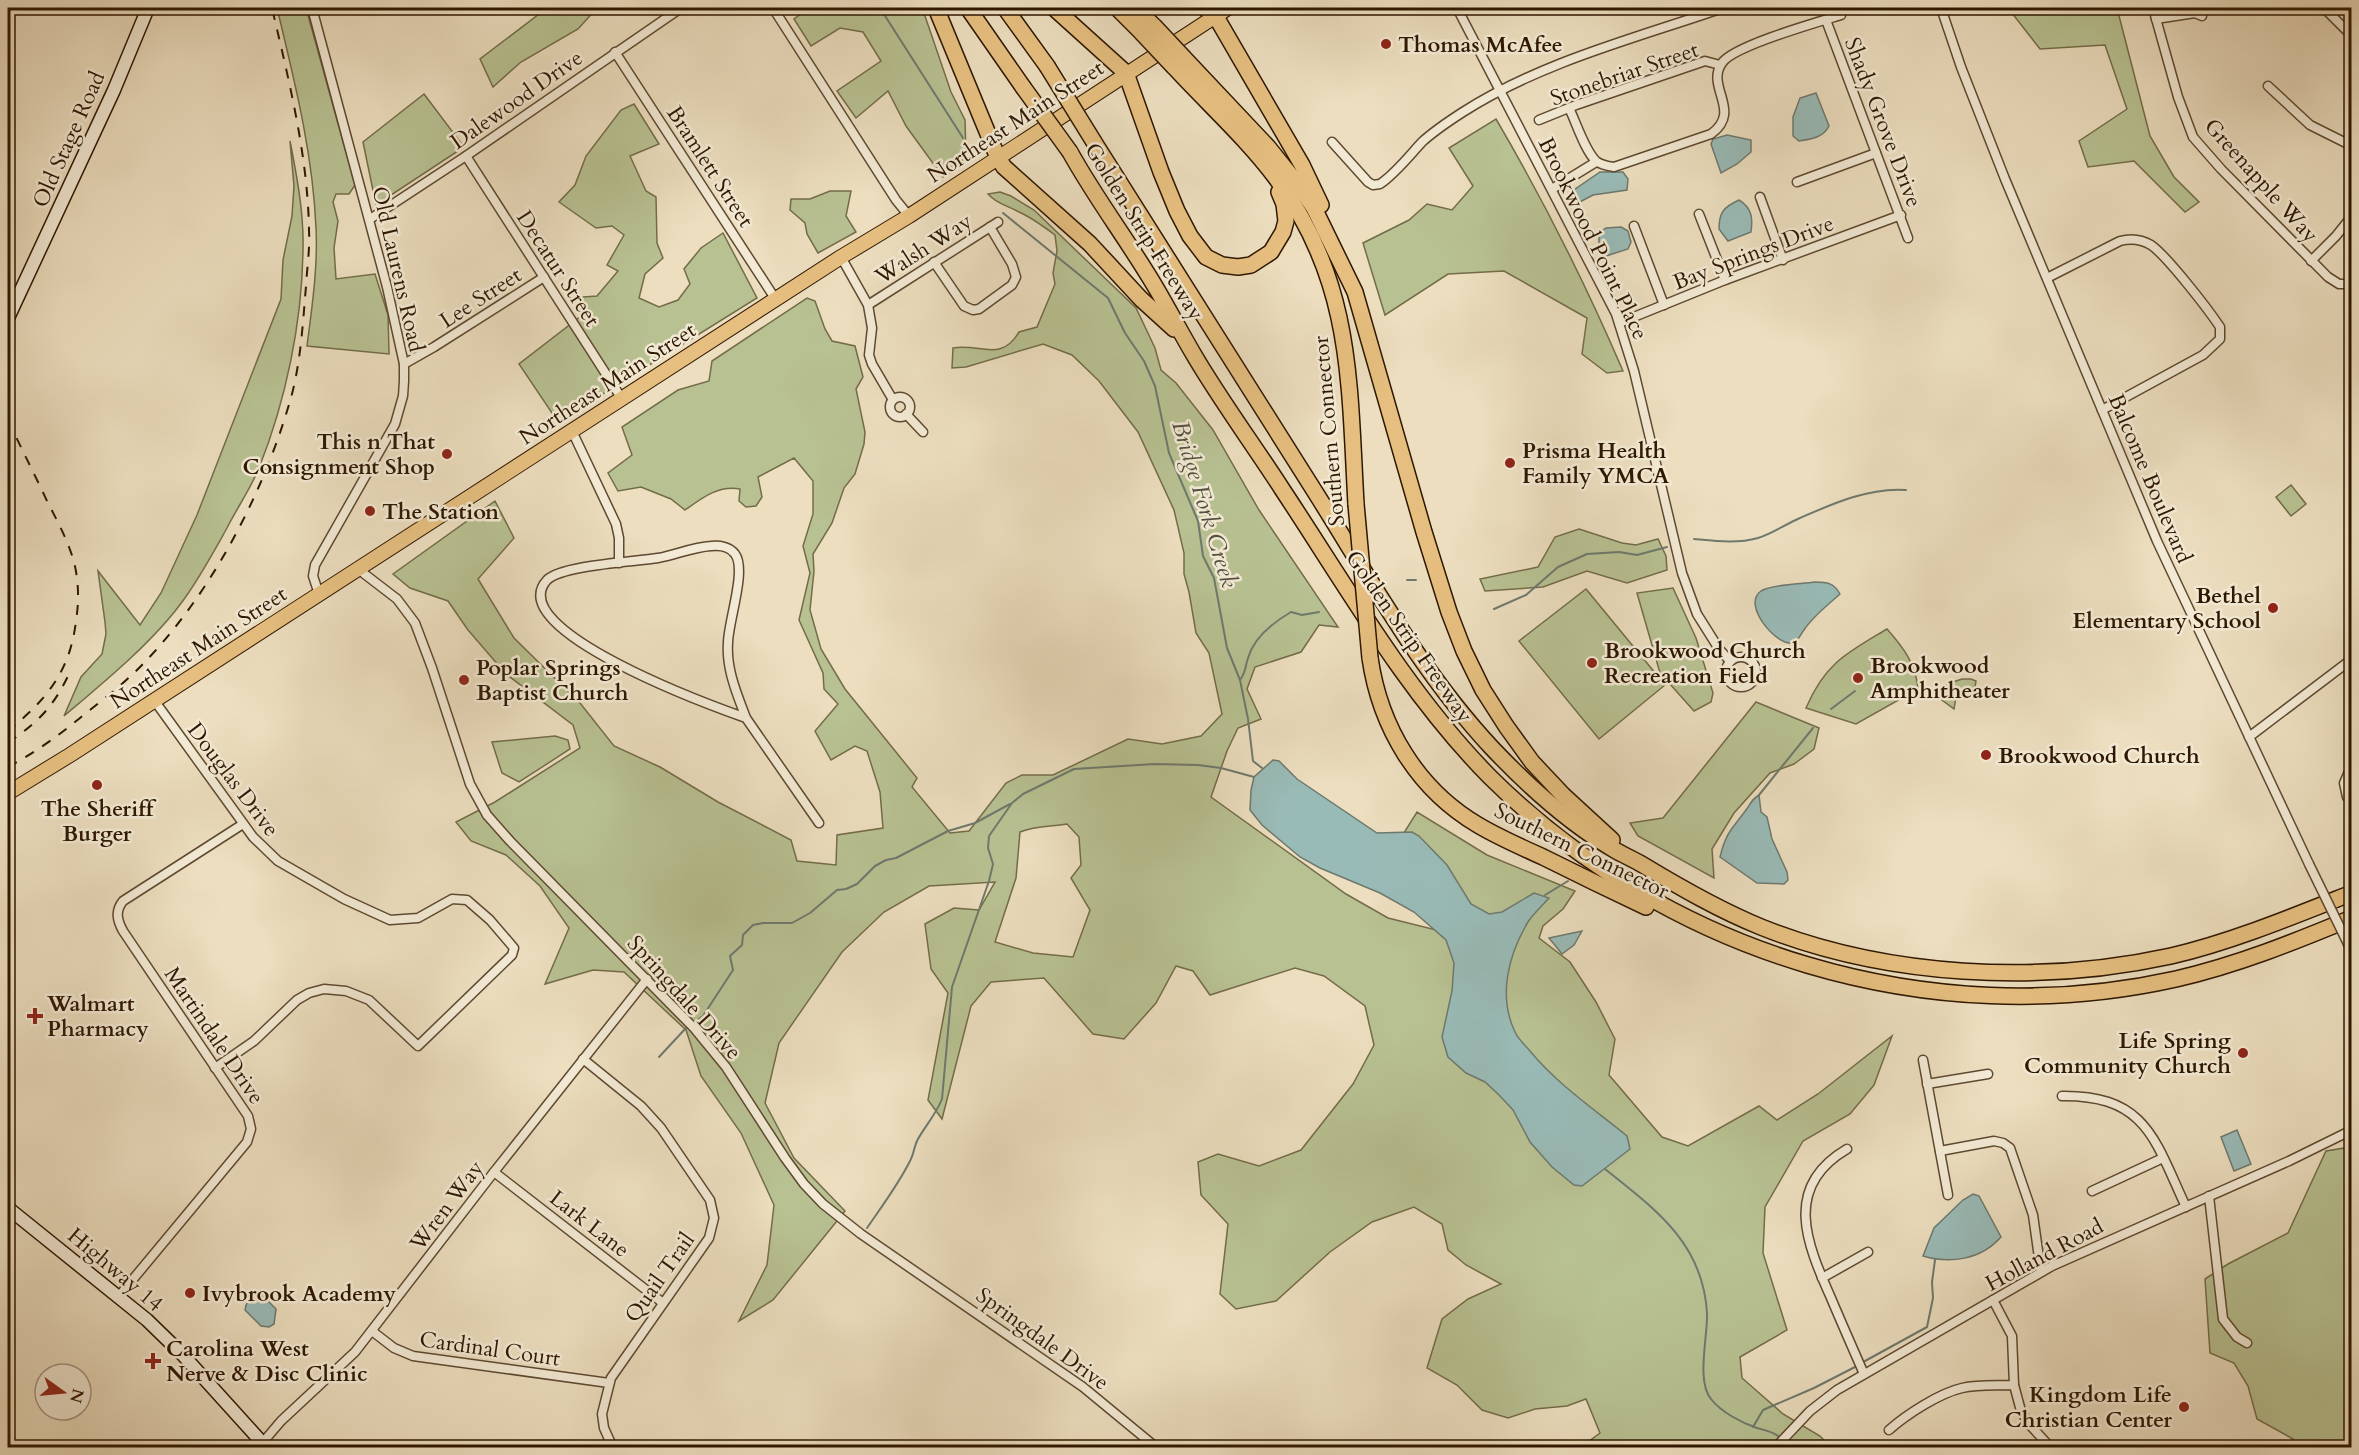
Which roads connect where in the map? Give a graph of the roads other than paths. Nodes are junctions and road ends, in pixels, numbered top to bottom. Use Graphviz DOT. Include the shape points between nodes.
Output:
graph roads {
  1 [pos="148,8"];
  2 [pos="312,8"];
  3 [pos="681,8"];
  4 [pos="773,8"];
  5 [pos="936,8"];
  6 [pos="968,8"];
  7 [pos="1005,8"];
  8 [pos="1054,8"];
  9 [pos="1117,8"];
  10 [pos="1136,8"];
  11 [pos="1457,8"];
  12 [pos="1721,8"];
  13 [pos="1941,8"];
  14 [pos="2153,8"];
  15 [pos="2329,9"];
  16 [pos="1216,10"];
  17 [pos="1841,15"];
  18 [pos="2202,16"];
  19 [pos="2156,19"];
  20 [pos="1826,20"];
  21 [pos="1148,30"];
  22 [pos="2352,36"];
  23 [pos="615,52"];
  24 [pos="1179,63"];
  25 [pos="1720,65"];
  26 [pos="1126,73"];
  27 [pos="2268,86"];
  28 [pos="1502,91"];
  29 [pos="1569,108"];
  30 [pos="1539,120"];
  31 [pos="1332,142"];
  32 [pos="2352,146"];
  33 [pos="1876,153"];
  34 [pos="466,156"];
  35 [pos="998,158"];
  36 [pos="1263,162"];
  37 [pos="1596,162"];
  38 [pos="1797,182"];
  39 [pos="1552,189"];
  40 [pos="1760,197"];
  41 [pos="1699,214"];
  42 [pos="1901,215"];
  43 [pos="909,216"];
  44 [pos="2352,216"];
  45 [pos="370,219"];
  46 [pos="1634,226"];
  47 [pos="1908,238"];
  48 [pos="841,257"];
  49 [pos="1783,260"];
  50 [pos="2311,261"];
  51 [pos="934,262"];
  52 [pos="544,277"];
  53 [pos="2047,278"];
  54 [pos="1725,280"];
  55 [pos="2350,284"];
  56 [pos="1355,292"];
  57 [pos="776,300"];
  58 [pos="868,305"];
  59 [pos="1664,305"];
  60 [pos="8,318"];
  61 [pos="1619,323"];
  62 [pos="1185,339"];
  63 [pos="404,364"];
  64 [pos="622,399"];
  65 [pos="893,400"];
  66 [pos="2102,410"];
  67 [pos="906,414"];
  68 [pos="572,431"];
  69 [pos="923,432"];
  70 [pos="619,563"];
  71 [pos="358,569"];
  72 [pos="318,594"];
  73 [pos="2352,659"];
  74 [pos="1730,661"];
  75 [pos="154,700"];
  76 [pos="746,718"];
  77 [pos="2249,737"];
  78 [pos="2352,765"];
  79 [pos="8,793"];
  80 [pos="2347,797"];
  81 [pos="819,823"];
  82 [pos="243,824"];
  83 [pos="1632,858"];
  84 [pos="2352,893"];
  85 [pos="2352,918"];
  86 [pos="1767,952"];
  87 [pos="2352,952"];
  88 [pos="647,979"];
  89 [pos="584,1059"];
  90 [pos="1923,1060"];
  91 [pos="215,1068"];
  92 [pos="1988,1074"];
  93 [pos="1927,1084"];
  94 [pos="2062,1096"];
  95 [pos="2352,1131"];
  96 [pos="1847,1149"];
  97 [pos="1940,1151"];
  98 [pos="2163,1158"];
  99 [pos="494,1172"];
  100 [pos="2092,1191"];
  101 [pos="1948,1195"];
  102 [pos="2209,1196"];
  103 [pos="2186,1207"];
  104 [pos="8,1208"];
  105 [pos="1868,1252"];
  106 [pos="2041,1272"];
  107 [pos="1822,1278"];
  108 [pos="119,1296"];
  109 [pos="1994,1300"];
  110 [pos="663,1303"];
  111 [pos="372,1331"];
  112 [pos="2247,1342"];
  113 [pos="1864,1374"];
  114 [pos="609,1383"];
  115 [pos="2014,1385"];
  116 [pos="1889,1430"];
  117 [pos="262,1445"];
  118 [pos="2050,1447"];
  119 [pos="613,1448"];
  120 [pos="1157,1448"];
  121 [pos="1775,1448"];
  1 -- 60 [label="main road, Old Stage Road"];
  2 -- 45 [label="street, Old Laurens Road"];
  3 -- 23 [label="street, Dalewood Drive"];
  4 -- 43 [label="street"];
  5 -- 35 [label="highway"];
  6 -- 62 [label="highway, Golden Strip Freeway, bridge" via="1071,152"];
  7 -- 83 [label="highway, Golden Strip Freeway, bridge" via="1047,66 1442,688 1522,777 1583,829"];
  8 -- 26 [label="highway"];
  9 -- 21 [label="highway, Southern Connector"];
  10 -- 21 [label="highway, Southern Connector"];
  11 -- 28 [label="street, Brookwood Point Place"];
  12 -- 28 [label="street" via="1572,60"];
  13 -- 53 [label="street, Balcome Boulevard"];
  14 -- 19 [label="street, Greenapple Way"];
  15 -- 22 [label="street"];
  16 -- 26 [label="main road, Northeast Main Street"];
  16 -- 56 [label="highway" via="1302,165"];
  17 -- 20 [label="street"];
  18 -- 19 [label="street" via="2195,13"];
  19 -- 50 [label="street, Greenapple Way" via="2193,137"];
  20 -- 25 [label="street" via="1744,48 1726,57"];
  20 -- 33 [label="street, Shady Grove Drive"];
  21 -- 24 [label="highway, Southern Connector, bridge"];
  23 -- 34 [label="street, Dalewood Drive"];
  23 -- 57 [label="street, Bramlett Street"];
  24 -- 36 [label="highway, Southern Connector"];
  24 -- 56 [label="highway, Southern Connector" via="1268,147 1296,182 1314,208"];
  25 -- 29 [label="street, Stonebriar Street" via="1705,61"];
  25 -- 37 [label="street" via="1718,81 1725,112 1718,129 1614,167"];
  26 -- 35 [label="main road, Northeast Main Street"];
  26 -- 36 [label="highway" via="1177,211 1202,253 1215,262 1238,267 1251,265 1271,252 1283,232 1284,204"];
  27 -- 32 [label="street" via="2310,125"];
  28 -- 31 [label="street" via="1429,136 1380,184 1368,182"];
  28 -- 39 [label="street, Brookwood Point Place"];
  29 -- 30 [label="street, Stonebriar Street"];
  29 -- 37 [label="street"];
  33 -- 38 [label="street"];
  33 -- 42 [label="street, Shady Grove Drive"];
  34 -- 45 [label="street, Dalewood Drive"];
  34 -- 52 [label="street, Decatur Street"];
  35 -- 43 [label="main road, Northeast Main Street"];
  35 -- 62 [label="highway"];
  36 -- 86 [label="highway, Southern Connector, bridge" via="1309,231 1340,315 1348,365 1370,658 1378,698 1394,737 1424,780 1457,811 1504,839 1725,942"];
  37 -- 39 [label="street"];
  39 -- 61 [label="street, Brookwood Point Place"];
  40 -- 49 [label="street"];
  41 -- 54 [label="street"];
  42 -- 47 [label="street, Shady Grove Drive"];
  42 -- 49 [label="street, Bay Springs Drive"];
  43 -- 48 [label="main road, Northeast Main Street"];
  44 -- 50 [label="street"];
  45 -- 63 [label="street, Old Laurens Road"];
  46 -- 59 [label="street"];
  48 -- 57 [label="main road, Northeast Main Street"];
  48 -- 58 [label="street"];
  49 -- 54 [label="street, Bay Springs Drive"];
  50 -- 55 [label="street, Greenapple Way" via="2335,282"];
  51 -- 51 [label="street, Walsh Way" via="964,306 973,310 1012,285 1016,277 994,224"];
  51 -- 58 [label="street, Walsh Way"];
  52 -- 63 [label="street, Lee Street"];
  52 -- 64 [label="street, Decatur Street"];
  53 -- 66 [label="street, Balcome Boulevard"];
  53 -- 66 [label="street" via="2120,241 2140,240 2158,250 2220,327 2220,339 2203,355"];
  54 -- 59 [label="street, Bay Springs Drive"];
  56 -- 83 [label="highway, Southern Connector" via="1449,612 1483,690 1532,762"];
  57 -- 64 [label="main road, Northeast Main Street"];
  58 -- 65 [label="street" via="872,328 869,355"];
  59 -- 61 [label="street, Bay Springs Drive"];
  61 -- 74 [label="street, Brookwood Point Place" via="1682,573 1698,614"];
  62 -- 86 [label="highway, Golden Strip Freeway" via="1407,678 1459,744 1557,837 1626,885 1681,916"];
  63 -- 72 [label="street, Old Laurens Road" via="403,396 395,424 315,565 313,576"];
  64 -- 68 [label="main road, Northeast Main Street"];
  65 -- 67 [label="street" via="890,409 894,415"];
  65 -- 67 [label="street" via="906,399 910,407"];
  66 -- 77 [label="street, Balcome Boulevard" via="2157,541"];
  67 -- 69 [label="street"];
  68 -- 70 [label="street" via="616,524"];
  68 -- 71 [label="main road, Northeast Main Street"];
  70 -- 76 [label="street" via="710,546 723,546 734,552 740,572 729,627 728,655"];
  70 -- 76 [label="street" via="565,571 551,577 541,594 546,613 626,670"];
  71 -- 72 [label="main road, Northeast Main Street"];
  71 -- 88 [label="street, Springdale Drive" via="397,599 415,623 470,784 487,815"];
  72 -- 75 [label="main road, Northeast Main Street"];
  73 -- 77 [label="street"];
  75 -- 79 [label="main road, Northeast Main Street"];
  75 -- 82 [label="street, Douglas Drive"];
  76 -- 81 [label="street"];
  77 -- 87 [label="street, Balcome Boulevard, bridge"];
  78 -- 80 [label="street" via="2344,783"];
  82 -- 91 [label="street, Martindale Drive" via="123,901 117,912 123,931"];
  82 -- 91 [label="street, Douglas Drive" via="278,861 378,917 410,920 452,898 462,898 490,920 514,951 418,1046 369,1000 346,991 324,989 297,1000 254,1041"];
  83 -- 84 [label="highway, Golden Strip Freeway" via="1697,898 1803,942 1903,965 1959,972 2064,970 2171,956 2273,924"];
  85 -- 86 [label="highway, Golden Strip Freeway" via="2211,970 2141,986 2068,994 1996,996 1913,989 1839,975"];
  88 -- 89 [label="street, Wren Way"];
  88 -- 120 [label="street, Springdale Drive" via="720,1058 804,1185 823,1204 1083,1387"];
  89 -- 99 [label="street, Wren Way"];
  89 -- 110 [label="street, Quail Trail" via="655,1120 713,1207 709,1238"];
  90 -- 93 [label="street"];
  91 -- 108 [label="street, Martindale Drive" via="250,1120 248,1140"];
  92 -- 93 [label="street"];
  93 -- 97 [label="street"];
  94 -- 98 [label="street" via="2098,1098 2125,1108 2147,1128"];
  95 -- 102 [label="street, Holland Road"];
  96 -- 107 [label="street" via="1820,1172 1806,1203 1806,1236"];
  97 -- 101 [label="street"];
  97 -- 106 [label="street" via="1994,1142 2010,1148 2033,1215"];
  98 -- 100 [label="street"];
  98 -- 103 [label="street"];
  99 -- 110 [label="street, Lark Lane"];
  99 -- 111 [label="street, Wren Way"];
  102 -- 103 [label="street, Holland Road"];
  102 -- 112 [label="street" via="2223,1319 2237,1337"];
  103 -- 106 [label="street, Holland Road"];
  104 -- 108 [label="main road, Highway 14"];
  105 -- 107 [label="street"];
  106 -- 109 [label="street, Holland Road"];
  107 -- 113 [label="street"];
  108 -- 117 [label="main road, Highway 14" via="182,1354"];
  109 -- 113 [label="street, Holland Road"];
  109 -- 115 [label="street" via="2012,1336"];
  110 -- 114 [label="street, Quail Trail"];
  111 -- 114 [label="street, Cardinal Court" via="394,1348 413,1356"];
  111 -- 117 [label="street, Wren Way" via="343,1365 281,1420"];
  113 -- 121 [label="street, Holland Road" via="1817,1405"];
  114 -- 119 [label="street, Quail Trail" via="602,1414"];
  115 -- 116 [label="street" via="1953,1390"];
  115 -- 118 [label="street" via="2021,1412"];
}
